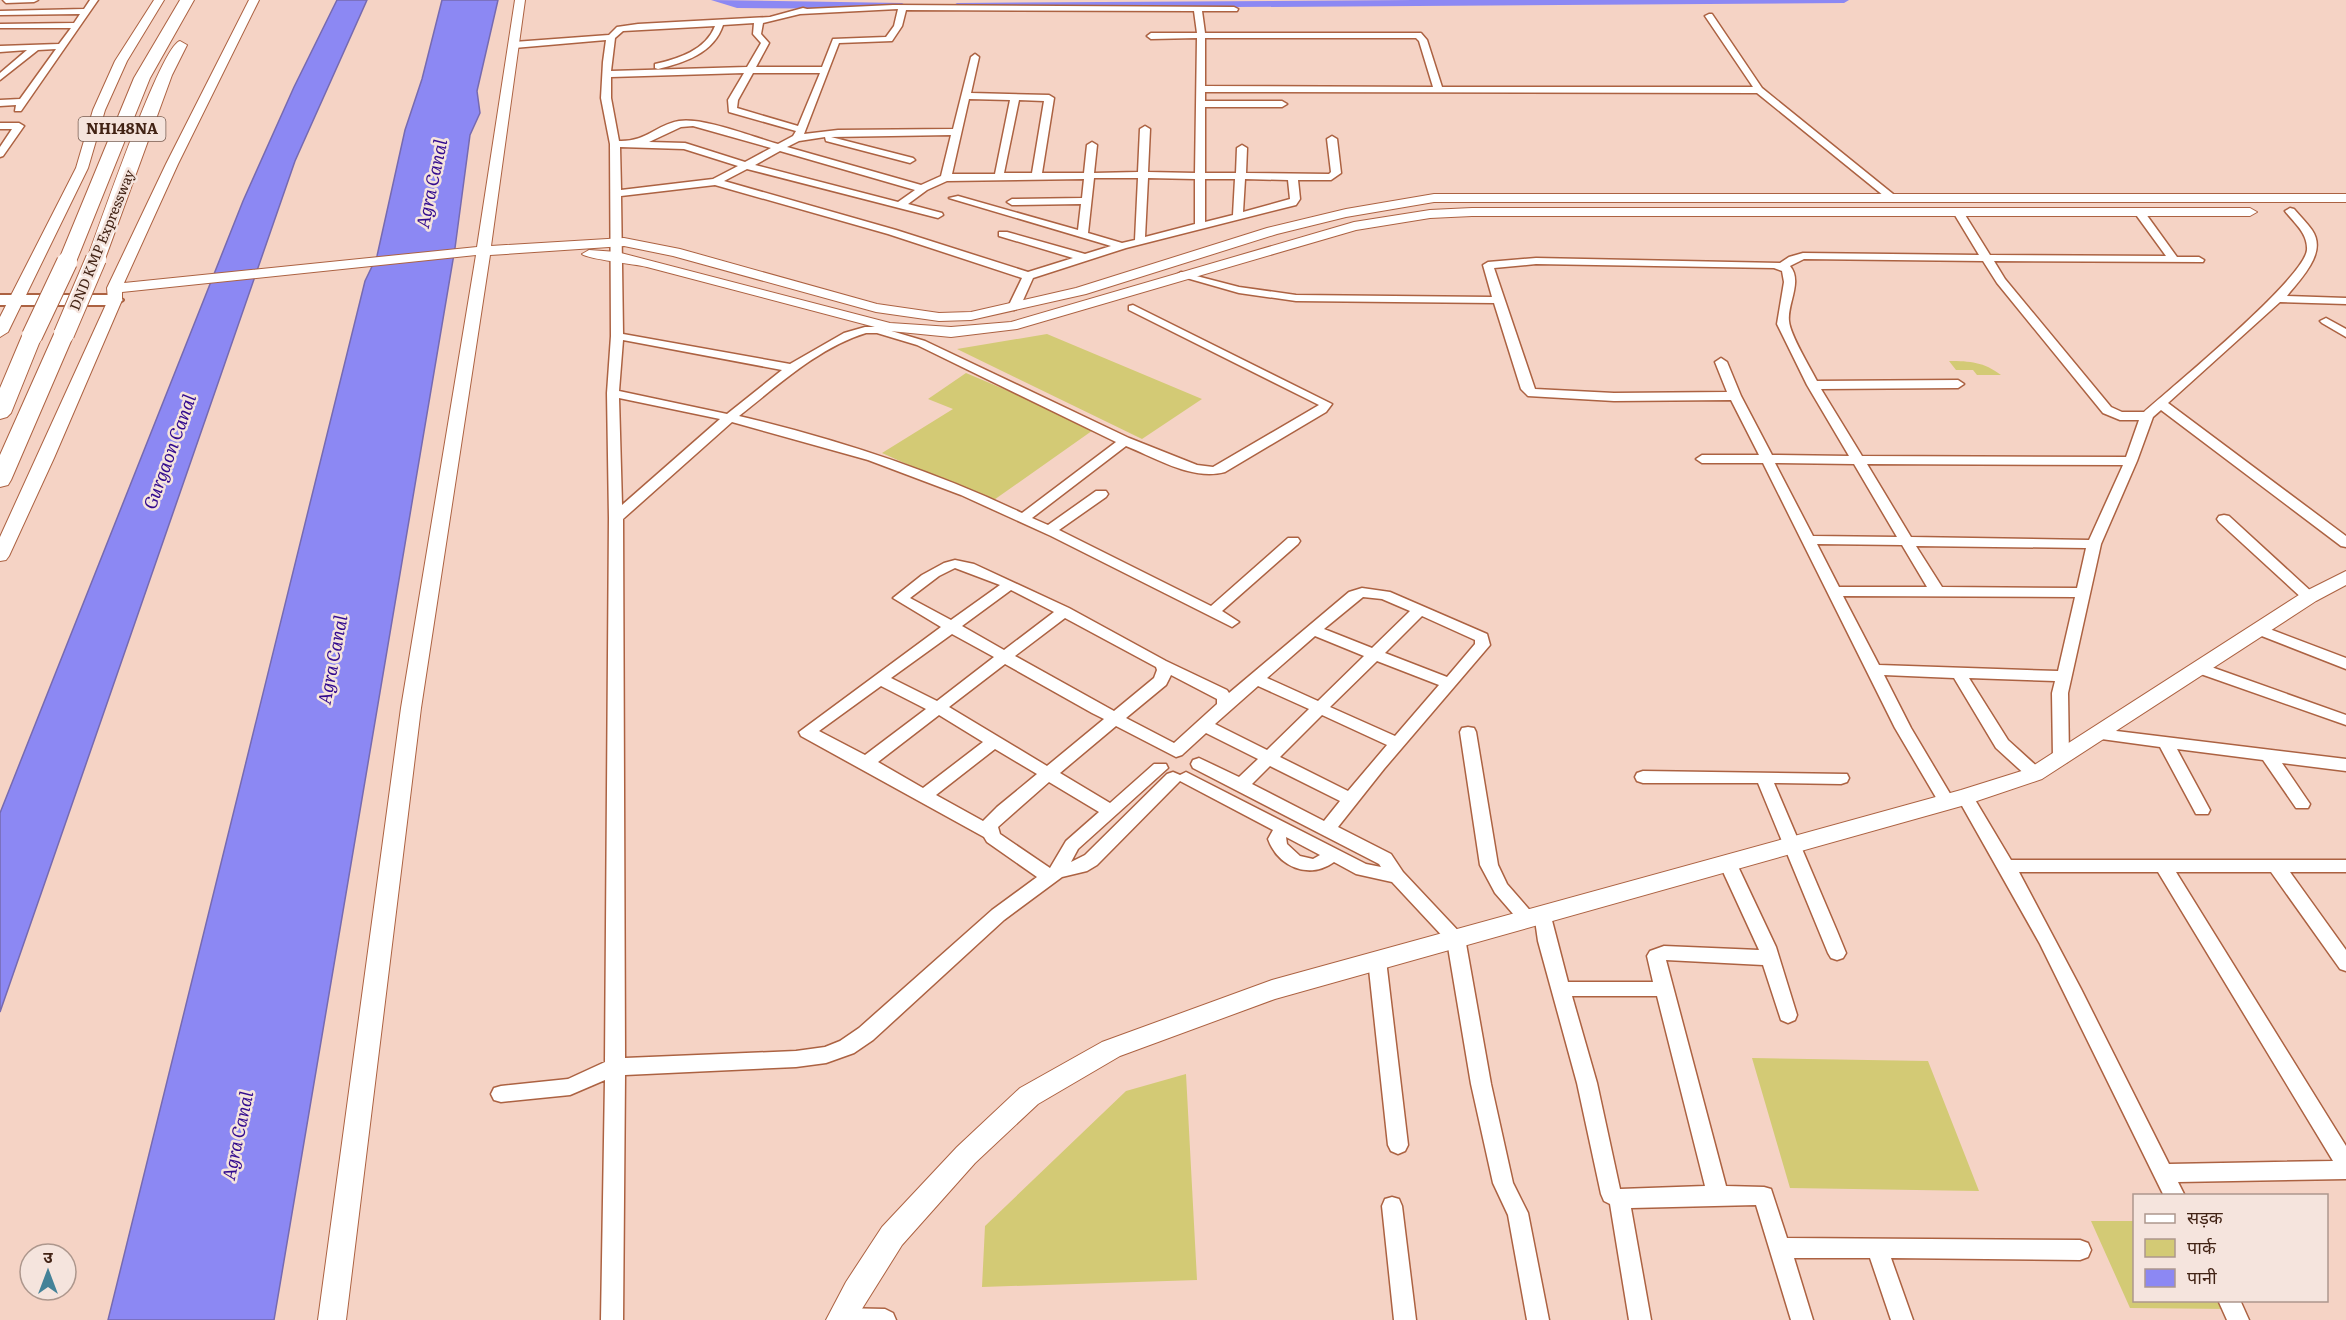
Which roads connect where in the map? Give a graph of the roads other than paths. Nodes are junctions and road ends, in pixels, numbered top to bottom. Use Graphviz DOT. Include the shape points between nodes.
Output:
graph roads {
  1 [pos="6,0"];
  2 [pos="34,0"];
  3 [pos="94,0"];
  4 [pos="159,0"];
  5 [pos="187,0"];
  6 [pos="205,0"];
  7 [pos="254,0"];
  8 [pos="520,0"];
  9 [pos="0,5"];
  10 [pos="804,6"];
  11 [pos="903,7"];
  12 [pos="1198,8"];
  13 [pos="1234,9"];
  14 [pos="86,11"];
  15 [pos="0,13"];
  16 [pos="1709,16"];
  17 [pos="759,20"];
  18 [pos="720,22"];
  19 [pos="76,25"];
  20 [pos="0,26"];
  21 [pos="1201,35"];
  22 [pos="1150,36"];
  23 [pos="611,37"];
  24 [pos="514,45"];
  25 [pos="61,46"];
  26 [pos="36,47"];
  27 [pos="0,49"];
  28 [pos="975,57"];
  29 [pos="750,70"];
  30 [pos="824,70"];
  31 [pos="613,74"];
  32 [pos="0,77"];
  33 [pos="1438,89"];
  34 [pos="1201,90"];
  35 [pos="1759,90"];
  36 [pos="965,96"];
  37 [pos="1015,97"];
  38 [pos="0,103"];
  39 [pos="1200,104"];
  40 [pos="1282,104"];
  41 [pos="3,123"];
  42 [pos="1145,129"];
  43 [pos="955,132"];
  44 [pos="799,134"];
  45 [pos="812,135"];
  46 [pos="1332,139"];
  47 [pos="615,144"];
  48 [pos="636,144"];
  49 [pos="1092,145"];
  50 [pos="778,148"];
  51 [pos="1242,148"];
  52 [pos="0,154"];
  53 [pos="910,160"];
  54 [pos="745,165"];
  55 [pos="1143,175"];
  56 [pos="999,176"];
  57 [pos="1037,176"];
  58 [pos="1089,176"];
  59 [pos="1199,176"];
  60 [pos="1240,176"];
  61 [pos="946,177"];
  62 [pos="1293,177"];
  63 [pos="715,182"];
  64 [pos="922,189"];
  65 [pos="615,194"];
  66 [pos="954,198"];
  67 [pos="1893,198"];
  68 [pos="2346,198"];
  69 [pos="1086,201"];
  70 [pos="1012,202"];
  71 [pos="898,206"];
  72 [pos="2346,211"];
  73 [pos="1958,212"];
  74 [pos="2139,212"];
  75 [pos="2290,212"];
  76 [pos="938,215"];
  77 [pos="1238,218"];
  78 [pos="1200,227"];
  79 [pos="1083,233"];
  80 [pos="1003,234"];
  81 [pos="1140,242"];
  82 [pos="1122,246"];
  83 [pos="616,249"];
  84 [pos="471,258"];
  85 [pos="1085,258"];
  86 [pos="1987,258"];
  87 [pos="2174,260"];
  88 [pos="2199,260"];
  89 [pos="1783,266"];
  90 [pos="1181,275"];
  91 [pos="1028,276"];
  92 [pos="0,293"];
  93 [pos="114,294"];
  94 [pos="19,296"];
  95 [pos="2277,299"];
  96 [pos="0,300"];
  97 [pos="1500,300"];
  98 [pos="2346,301"];
  99 [pos="1014,307"];
  100 [pos="1133,308"];
  101 [pos="2326,321"];
  102 [pos="0,330"];
  103 [pos="2346,334"];
  104 [pos="617,336"];
  105 [pos="1720,362"];
  106 [pos="792,368"];
  107 [pos="1958,384"];
  108 [pos="1814,385"];
  109 [pos="613,393"];
  110 [pos="1735,396"];
  111 [pos="2160,403"];
  112 [pos="0,413"];
  113 [pos="2147,416"];
  114 [pos="730,417"];
  115 [pos="1125,441"];
  116 [pos="1766,458"];
  117 [pos="1702,459"];
  118 [pos="1858,459"];
  119 [pos="2131,460"];
  120 [pos="0,480"];
  121 [pos="1101,494"];
  122 [pos="615,518"];
  123 [pos="1022,519"];
  124 [pos="2224,519"];
  125 [pos="1048,531"];
  126 [pos="1807,540"];
  127 [pos="1293,541"];
  128 [pos="1906,542"];
  129 [pos="2346,543"];
  130 [pos="2094,544"];
  131 [pos="0,556"];
  132 [pos="2346,577"];
  133 [pos="1009,585"];
  134 [pos="1936,590"];
  135 [pos="1834,591"];
  136 [pos="2083,593"];
  137 [pos="2310,597"];
  138 [pos="1420,609"];
  139 [pos="1064,611"];
  140 [pos="1213,612"];
  141 [pos="1232,622"];
  142 [pos="951,627"];
  143 [pos="1313,630"];
  144 [pos="2259,630"];
  145 [pos="1375,654"];
  146 [pos="1004,657"];
  147 [pos="1161,664"];
  148 [pos="2346,664"];
  149 [pos="2200,668"];
  150 [pos="1875,670"];
  151 [pos="1959,673"];
  152 [pos="2064,676"];
  153 [pos="880,679"];
  154 [pos="1256,679"];
  155 [pos="1450,684"];
  156 [pos="1225,706"];
  157 [pos="938,708"];
  158 [pos="1320,708"];
  159 [pos="1115,718"];
  160 [pos="2344,720"];
  161 [pos="1204,725"];
  162 [pos="1468,732"];
  163 [pos="2100,734"];
  164 [pos="994,742"];
  165 [pos="2164,742"];
  166 [pos="1397,743"];
  167 [pos="1176,752"];
  168 [pos="2268,755"];
  169 [pos="1269,758"];
  170 [pos="2061,758"];
  171 [pos="866,763"];
  172 [pos="1199,764"];
  173 [pos="2346,765"];
  174 [pos="1048,774"];
  175 [pos="2035,774"];
  176 [pos="1173,775"];
  177 [pos="1643,777"];
  178 [pos="1764,778"];
  179 [pos="1841,778"];
  180 [pos="1241,785"];
  181 [pos="923,796"];
  182 [pos="1351,800"];
  183 [pos="1956,800"];
  184 [pos="2302,804"];
  185 [pos="2202,810"];
  186 [pos="1111,811"];
  187 [pos="1328,829"];
  188 [pos="990,833"];
  189 [pos="1353,842"];
  190 [pos="1790,846"];
  191 [pos="1335,855"];
  192 [pos="1728,863"];
  193 [pos="2007,866"];
  194 [pos="2163,866"];
  195 [pos="2276,866"];
  196 [pos="2346,866"];
  197 [pos="1053,874"];
  198 [pos="1397,877"];
  199 [pos="1535,916"];
  200 [pos="1456,939"];
  201 [pos="1837,953"];
  202 [pos="1770,958"];
  203 [pos="1377,960"];
  204 [pos="2346,964"];
  205 [pos="1664,989"];
  206 [pos="1560,990"];
  207 [pos="1788,1015"];
  208 [pos="615,1067"];
  209 [pos="501,1094"];
  210 [pos="1398,1145"];
  211 [pos="2346,1164"];
  212 [pos="2346,1170"];
  213 [pos="2163,1173"];
  214 [pos="2174,1194"];
  215 [pos="1718,1195"];
  216 [pos="1619,1199"];
  217 [pos="1392,1206"];
  218 [pos="1780,1248"];
  219 [pos="1877,1248"];
  220 [pos="2080,1250"];
  221 [pos="2230,1302"];
  222 [pos="332,1320"];
  223 [pos="612,1320"];
  224 [pos="840,1320"];
  225 [pos="885,1320"];
  226 [pos="1405,1320"];
  227 [pos="1539,1320"];
  228 [pos="1640,1320"];
  229 [pos="1802,1320"];
  230 [pos="1902,1320"];
  231 [pos="2238,1320"];
  1 -- 2 [label="street"];
  1 -- 9 [label="street"];
  3 -- 14 [label="street"];
  4 -- 94 [label="street" via="121,61 99,110 82,168"];
  5 -- 112 [label="highway, DND KMP Expressway / NH148NA, bridge" via="142,78"];
  6 -- 120 [label="highway, DND KMP Expressway / NH148NA, bridge" via="164,75 96,259"];
  7 -- 93 [label="street" via="172,164"];
  8 -- 24 [label="street"];
  10 -- 11 [label="street"];
  10 -- 17 [label="street" via="786,17"];
  11 -- 12 [label="street"];
  11 -- 30 [label="street" via="891,38 836,41"];
  12 -- 13 [label="street"];
  12 -- 21 [label="street"];
  14 -- 15 [label="street"];
  14 -- 19 [label="street"];
  16 -- 35 [label="street"];
  17 -- 18 [label="street"];
  17 -- 29 [label="street" via="757,34 765,43"];
  18 -- 23 [label="street" via="631,27 620,29"];
  18 -- 31 [label="street" via="711,42 691,55 663,65"];
  19 -- 20 [label="street"];
  19 -- 25 [label="street"];
  21 -- 22 [label="street"];
  21 -- 33 [label="street" via="1418,35"];
  21 -- 34 [label="street"];
  23 -- 24 [label="street"];
  23 -- 31 [label="street"];
  24 -- 84 [label="street"];
  25 -- 26 [label="street"];
  25 -- 38 [label="street" via="19,106"];
  26 -- 27 [label="street"];
  26 -- 32 [label="street"];
  28 -- 36 [label="street"];
  29 -- 30 [label="street"];
  29 -- 31 [label="street"];
  29 -- 44 [label="street" via="732,110"];
  30 -- 44 [label="street"];
  31 -- 47 [label="street" via="606,98"];
  33 -- 34 [label="street"];
  33 -- 35 [label="street"];
  34 -- 39 [label="street"];
  35 -- 67 [label="street"];
  36 -- 37 [label="street"];
  36 -- 43 [label="street"];
  37 -- 56 [label="street"];
  37 -- 57 [label="street" via="1044,97 1051,101"];
  39 -- 40 [label="street"];
  39 -- 59 [label="street"];
  41 -- 52 [label="street" via="19,126"];
  42 -- 55 [label="street"];
  43 -- 45 [label="street"];
  43 -- 61 [label="street"];
  44 -- 45 [label="street"];
  44 -- 50 [label="street"];
  45 -- 53 [label="street"];
  46 -- 62 [label="street" via="1334,176"];
  47 -- 48 [label="street"];
  47 -- 65 [label="street"];
  48 -- 50 [label="street" via="687,123"];
  48 -- 54 [label="street" via="677,145"];
  49 -- 58 [label="street"];
  50 -- 54 [label="street"];
  50 -- 64 [label="street"];
  51 -- 60 [label="street"];
  54 -- 63 [label="street"];
  54 -- 71 [label="street"];
  55 -- 58 [label="street"];
  55 -- 59 [label="street"];
  55 -- 81 [label="street"];
  56 -- 57 [label="street"];
  56 -- 61 [label="street"];
  57 -- 58 [label="street"];
  58 -- 69 [label="street"];
  59 -- 60 [label="street"];
  59 -- 78 [label="street"];
  60 -- 62 [label="street"];
  60 -- 77 [label="street"];
  61 -- 64 [label="street"];
  62 -- 77 [label="street" via="1292,203"];
  63 -- 65 [label="street"];
  63 -- 91 [label="street" via="892,232"];
  64 -- 71 [label="street"];
  65 -- 83 [label="street"];
  66 -- 79 [label="street"];
  67 -- 68 [label="street"];
  67 -- 99 [label="street" via="1434,198 1272,231 1081,291"];
  69 -- 70 [label="street"];
  69 -- 79 [label="street"];
  71 -- 76 [label="street"];
  72 -- 75 [label="street"];
  73 -- 74 [label="street"];
  73 -- 86 [label="street"];
  73 -- 90 [label="street" via="1430,214 1354,226"];
  74 -- 75 [label="street"];
  74 -- 87 [label="street"];
  75 -- 95 [label="street" via="2309,232 2312,250"];
  77 -- 78 [label="street"];
  78 -- 81 [label="street"];
  79 -- 82 [label="street"];
  80 -- 85 [label="street"];
  81 -- 82 [label="street"];
  82 -- 85 [label="street"];
  83 -- 84 [label="street"];
  83 -- 90 [label="street" via="869,323 928,331 1012,326"];
  83 -- 99 [label="street" via="640,244 909,315 970,315"];
  83 -- 104 [label="street"];
  84 -- 93 [label="street"];
  84 -- 222 [label="street"];
  85 -- 91 [label="street"];
  86 -- 87 [label="street"];
  86 -- 89 [label="street" via="1803,256"];
  86 -- 113 [label="street" via="2024,310 2110,413"];
  87 -- 88 [label="street"];
  89 -- 97 [label="street" via="1492,263 1487,268"];
  89 -- 108 [label="street" via="1790,278 1783,324"];
  90 -- 97 [label="street" via="1239,290 1296,298"];
  91 -- 99 [label="street"];
  92 -- 94 [label="main road"];
  93 -- 94 [label="main road"];
  93 -- 131 [label="street" via="46,458"];
  94 -- 96 [label="main road"];
  94 -- 102 [label="street"];
  95 -- 98 [label="street"];
  95 -- 111 [label="street"];
  97 -- 110 [label="street" via="1527,389 1532,393"];
  100 -- 115 [label="street" via="1326,404 1213,471 1195,469"];
  101 -- 103 [label="street"];
  104 -- 106 [label="street"];
  104 -- 109 [label="street"];
  105 -- 110 [label="street"];
  106 -- 114 [label="street"];
  106 -- 115 [label="street" via="848,335 878,330 921,343"];
  107 -- 108 [label="street"];
  108 -- 118 [label="street"];
  109 -- 114 [label="street"];
  109 -- 122 [label="street"];
  110 -- 116 [label="street"];
  111 -- 113 [label="street"];
  111 -- 129 [label="street"];
  113 -- 119 [label="street"];
  114 -- 122 [label="street"];
  114 -- 123 [label="street" via="873,457"];
  115 -- 123 [label="street"];
  116 -- 117 [label="street"];
  116 -- 118 [label="street"];
  116 -- 126 [label="street"];
  118 -- 119 [label="street"];
  118 -- 128 [label="street"];
  119 -- 130 [label="street"];
  121 -- 125 [label="street"];
  122 -- 208 [label="street"];
  123 -- 125 [label="street"];
  124 -- 137 [label="street"];
  125 -- 140 [label="street"];
  126 -- 128 [label="street"];
  126 -- 135 [label="street"];
  127 -- 140 [label="street"];
  128 -- 130 [label="street"];
  128 -- 134 [label="street"];
  130 -- 136 [label="street"];
  132 -- 137 [label="street"];
  133 -- 139 [label="street"];
  133 -- 142 [label="street"];
  133 -- 142 [label="street" via="955,564 900,598"];
  134 -- 135 [label="street"];
  134 -- 136 [label="street"];
  135 -- 150 [label="street"];
  136 -- 152 [label="street"];
  137 -- 144 [label="street"];
  138 -- 143 [label="street" via="1385,595 1362,592"];
  138 -- 145 [label="street"];
  138 -- 155 [label="street" via="1482,637 1483,645"];
  139 -- 146 [label="street"];
  139 -- 147 [label="street"];
  140 -- 141 [label="street"];
  142 -- 146 [label="street"];
  142 -- 153 [label="street"];
  143 -- 145 [label="street"];
  143 -- 154 [label="street"];
  144 -- 148 [label="street"];
  144 -- 149 [label="street"];
  145 -- 155 [label="street"];
  145 -- 158 [label="street"];
  146 -- 157 [label="street"];
  146 -- 159 [label="street"];
  147 -- 156 [label="street" via="1222,694"];
  147 -- 159 [label="street" via="1166,670 1161,681"];
  149 -- 160 [label="street"];
  149 -- 163 [label="street"];
  150 -- 151 [label="street"];
  150 -- 183 [label="street" via="1903,728"];
  151 -- 152 [label="street"];
  151 -- 175 [label="street" via="1996,735"];
  152 -- 170 [label="street" via="2060,693"];
  153 -- 157 [label="street"];
  153 -- 171 [label="street" via="807,732"];
  154 -- 156 [label="street"];
  154 -- 158 [label="street"];
  155 -- 166 [label="street"];
  156 -- 161 [label="street"];
  157 -- 164 [label="street"];
  157 -- 171 [label="street"];
  158 -- 166 [label="street"];
  158 -- 169 [label="street"];
  159 -- 167 [label="street"];
  159 -- 174 [label="street"];
  161 -- 167 [label="street"];
  161 -- 169 [label="street"];
  162 -- 199 [label="street" via="1489,864 1501,888"];
  163 -- 165 [label="street"];
  163 -- 170 [label="street"];
  164 -- 174 [label="street"];
  164 -- 181 [label="street"];
  165 -- 168 [label="street"];
  165 -- 185 [label="street"];
  166 -- 182 [label="street"];
  167 -- 172 [label="street" via="1189,753"];
  167 -- 176 [label="street" via="1165,756"];
  168 -- 173 [label="street"];
  168 -- 184 [label="street"];
  169 -- 180 [label="street"];
  169 -- 182 [label="street"];
  170 -- 175 [label="street"];
  171 -- 181 [label="street"];
  172 -- 176 [label="street" via="1196,772"];
  172 -- 180 [label="street"];
  174 -- 186 [label="street"];
  174 -- 188 [label="street" via="993,820"];
  175 -- 183 [label="street"];
  176 -- 186 [label="street"];
  176 -- 191 [label="street" via="1284,828 1276,839 1282,852 1309,866"];
  176 -- 197 [label="street" via="1090,860"];
  177 -- 178 [label="street"];
  178 -- 179 [label="street"];
  178 -- 190 [label="street"];
  180 -- 187 [label="street"];
  181 -- 188 [label="street"];
  182 -- 187 [label="street"];
  183 -- 190 [label="street"];
  183 -- 193 [label="street"];
  186 -- 197 [label="street" via="1072,845"];
  187 -- 189 [label="street"];
  188 -- 197 [label="street"];
  189 -- 191 [label="street"];
  189 -- 198 [label="street" via="1385,859"];
  190 -- 192 [label="street"];
  190 -- 201 [label="street" via="1820,906"];
  191 -- 198 [label="street" via="1374,873"];
  192 -- 199 [label="street"];
  192 -- 202 [label="street"];
  193 -- 194 [label="street"];
  193 -- 213 [label="street"];
  194 -- 195 [label="street"];
  194 -- 211 [label="street"];
  195 -- 196 [label="street"];
  195 -- 204 [label="street"];
  197 -- 208 [label="street" via="999,915 847,1047 796,1059"];
  198 -- 200 [label="street"];
  199 -- 200 [label="street"];
  199 -- 206 [label="street" via="1547,941"];
  200 -- 203 [label="street"];
  200 -- 227 [label="street" via="1481,1084 1503,1183 1518,1213"];
  202 -- 205 [label="street" via="1664,953 1656,956"];
  202 -- 207 [label="street"];
  203 -- 210 [label="street"];
  203 -- 224 [label="street" via="1272,990 1111,1049 1029,1096 966,1155 892,1236"];
  205 -- 206 [label="street"];
  205 -- 215 [label="street"];
  206 -- 216 [label="street" via="1587,1083 1611,1194"];
  208 -- 209 [label="street" via="570,1087"];
  208 -- 223 [label="street"];
  212 -- 213 [label="street"];
  213 -- 214 [label="street"];
  215 -- 216 [label="street"];
  215 -- 218 [label="street" via="1764,1196"];
  216 -- 228 [label="street"];
  217 -- 226 [label="street"];
  218 -- 219 [label="street"];
  218 -- 229 [label="street"];
  219 -- 220 [label="street"];
  219 -- 230 [label="street"];
  221 -- 231 [label="street"];
  224 -- 225 [label="street"];
}
